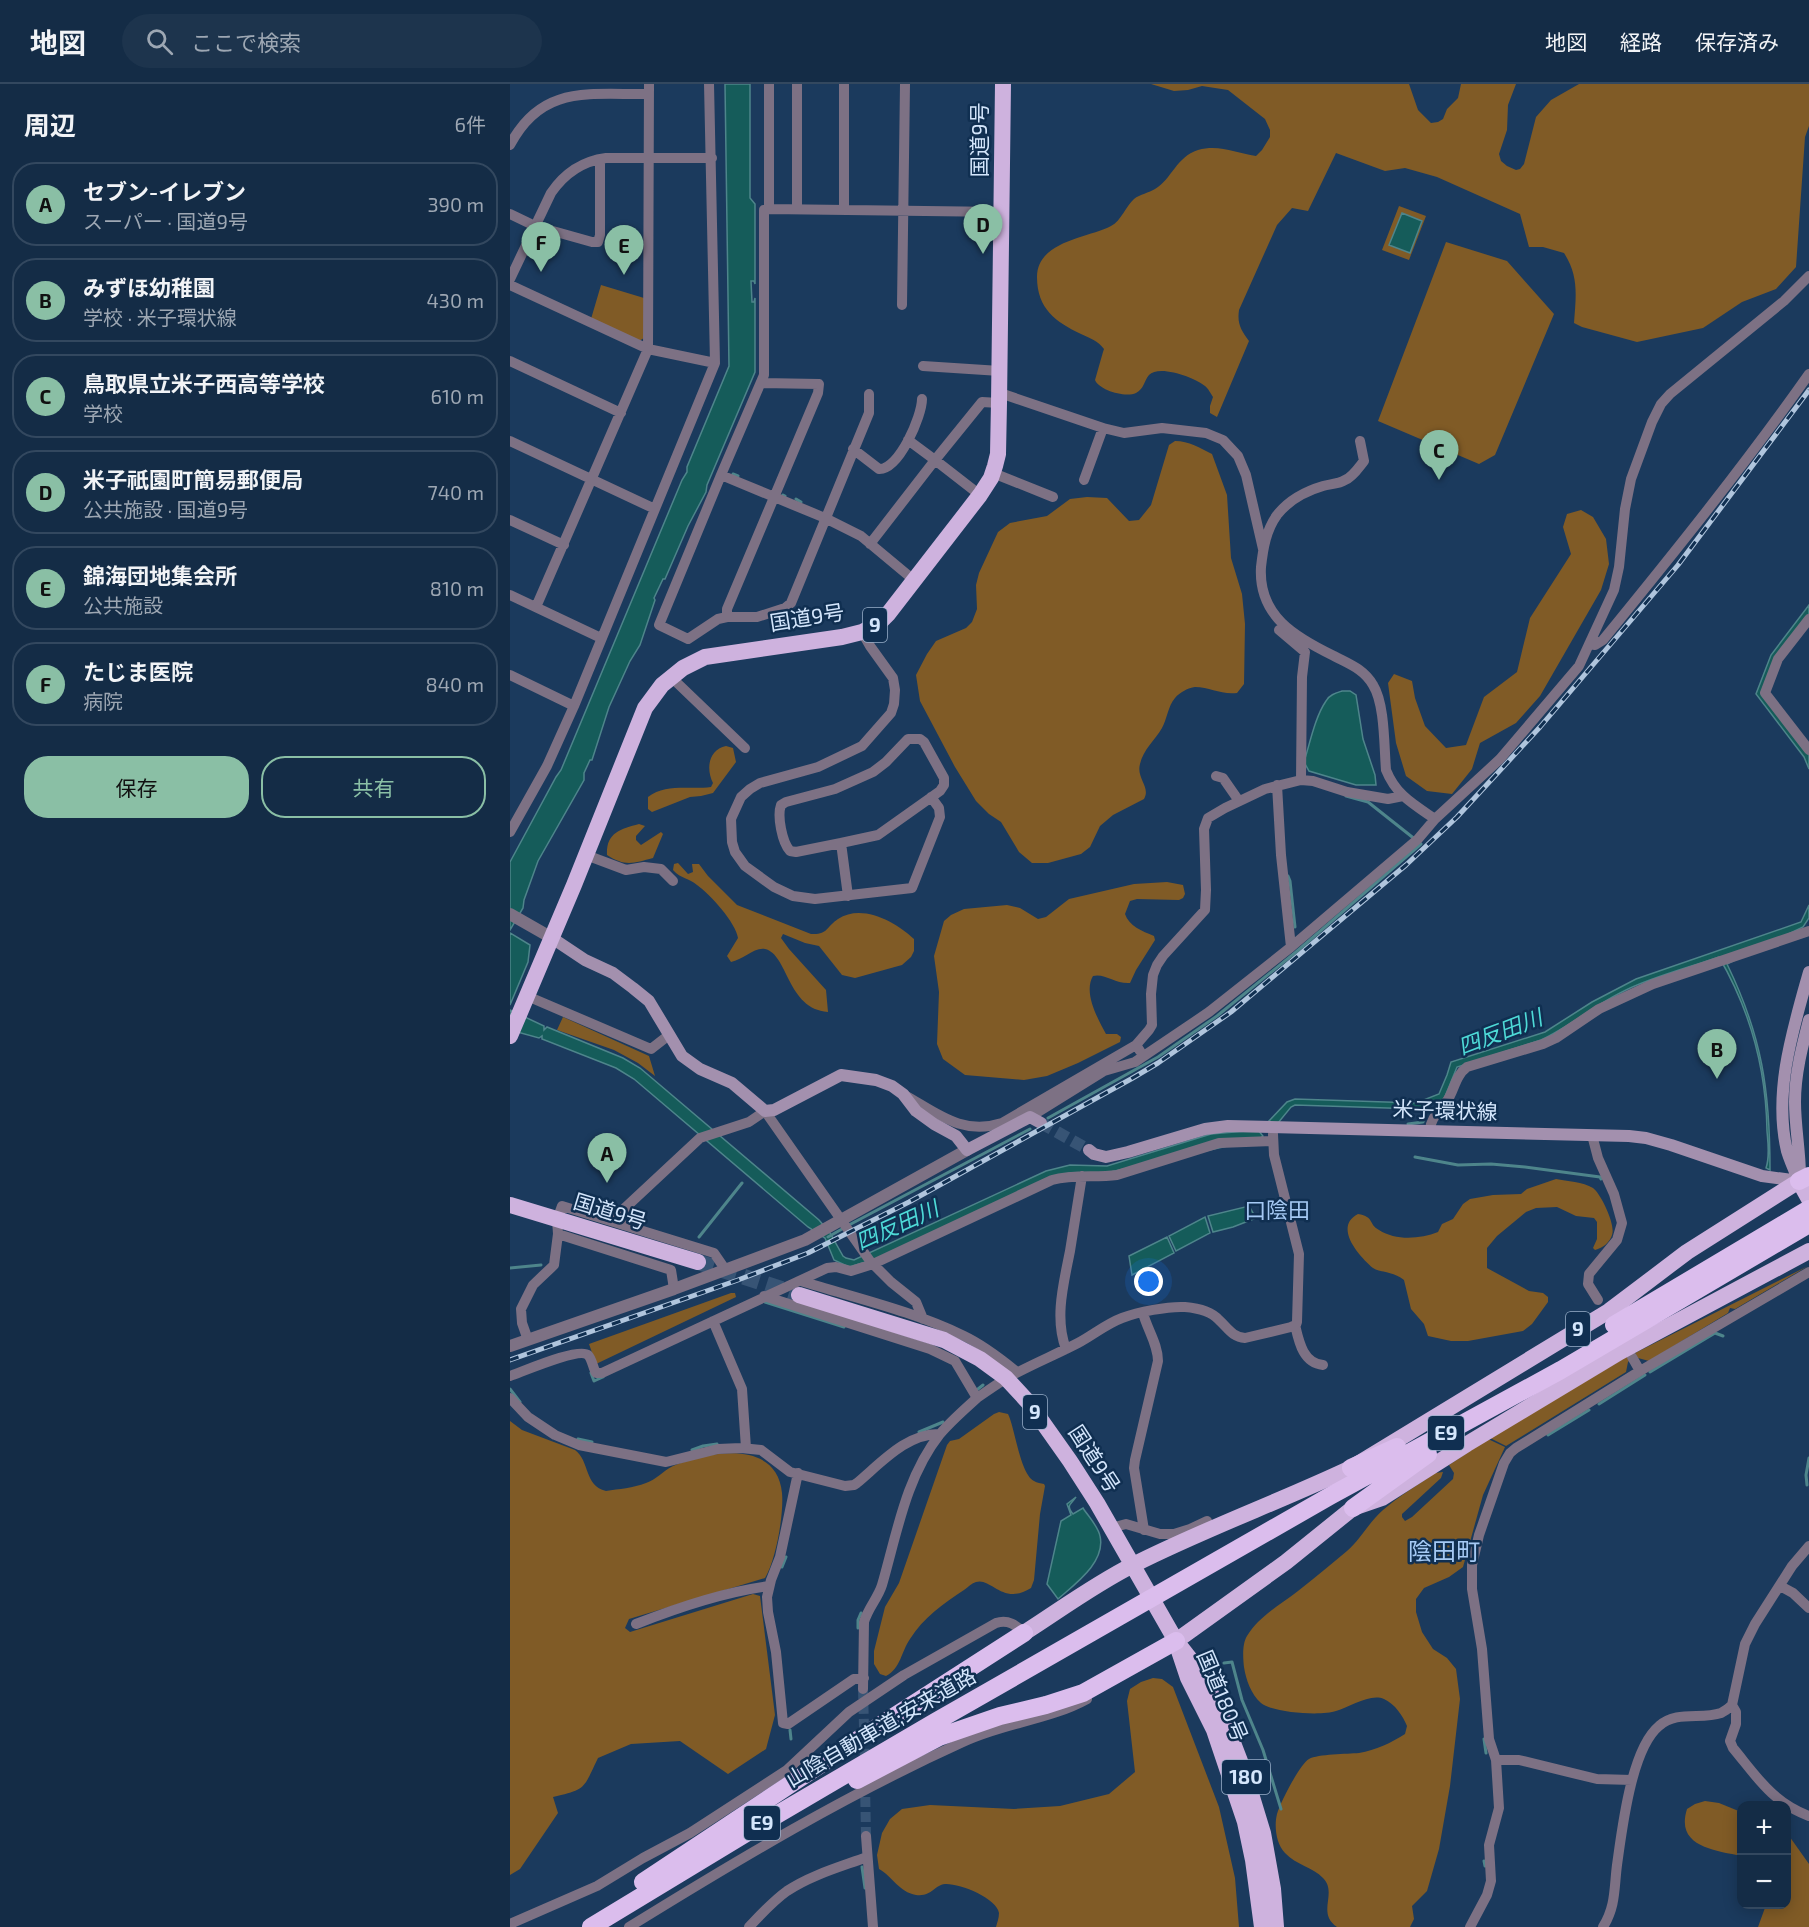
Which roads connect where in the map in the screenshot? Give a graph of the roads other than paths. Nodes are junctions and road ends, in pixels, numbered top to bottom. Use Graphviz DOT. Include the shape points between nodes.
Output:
graph roads {
  1 [pos="709,84"];
  2 [pos="769,84"];
  3 [pos="797,84"];
  4 [pos="844,84"];
  5 [pos="905,84"];
  6 [pos="1003,84"];
  7 [pos="650,89"];
  8 [pos="510,145"];
  9 [pos="649,158"];
  10 [pos="712,158"];
  11 [pos="600,159"];
  12 [pos="769,209"];
  13 [pos="797,209"];
  14 [pos="844,210"];
  15 [pos="903,211"];
  16 [pos="1003,212"];
  17 [pos="510,214"];
  18 [pos="535,226"];
  19 [pos="1809,276"];
  20 [pos="510,279"];
  21 [pos="510,285"];
  22 [pos="902,305"];
  23 [pos="648,349"];
  24 [pos="510,361"];
  25 [pos="715,363"];
  26 [pos="923,366"];
  27 [pos="1000,371"];
  28 [pos="1809,375"];
  29 [pos="761,383"];
  30 [pos="869,394"];
  31 [pos="1000,398"];
  32 [pos="922,399"];
  33 [pos="621,413"];
  34 [pos="1104,428"];
  35 [pos="908,440"];
  36 [pos="510,441"];
  37 [pos="1360,441"];
  38 [pos="853,449"];
  39 [pos="935,460"];
  40 [pos="993,473"];
  41 [pos="721,475"];
  42 [pos="593,480"];
  43 [pos="1083,480"];
  44 [pos="980,495"];
  45 [pos="772,497"];
  46 [pos="1053,497"];
  47 [pos="655,509"];
  48 [pos="825,518"];
  49 [pos="510,520"];
  50 [pos="870,544"];
  51 [pos="564,545"];
  52 [pos="1263,549"];
  53 [pos="915,581"];
  54 [pos="510,595"];
  55 [pos="536,607"];
  56 [pos="1272,611"];
  57 [pos="727,617"];
  58 [pos="1809,619"];
  59 [pos="862,632"];
  60 [pos="601,638"];
  61 [pos="1589,644"];
  62 [pos="510,675"];
  63 [pos="672,678"];
  64 [pos="574,706"];
  65 [pos="745,748"];
  66 [pos="1809,750"];
  67 [pos="1216,776"];
  68 [pos="1301,780"];
  69 [pos="1277,785"];
  70 [pos="1403,796"];
  71 [pos="932,797"];
  72 [pos="1239,801"];
  73 [pos="1434,819"];
  74 [pos="510,832"];
  75 [pos="841,843"];
  76 [pos="586,855"];
  77 [pos="673,881"];
  78 [pos="848,896"];
  79 [pos="515,917"];
  80 [pos="1809,931"];
  81 [pos="552,938"];
  82 [pos="1291,947"];
  83 [pos="1809,972"];
  84 [pos="527,996"];
  85 [pos="1809,1020"];
  86 [pos="1149,1030"];
  87 [pos="511,1035"];
  88 [pos="669,1035"];
  89 [pos="1164,1044"];
  90 [pos="1136,1045"];
  91 [pos="1145,1056"];
  92 [pos="903,1094"];
  93 [pos="765,1111"];
  94 [pos="1036,1120"];
  95 [pos="1273,1126"];
  96 [pos="1430,1130"];
  97 [pos="1592,1135"];
  98 [pos="1273,1141"];
  99 [pos="967,1150"];
  100 [pos="1089,1150"];
  101 [pos="1082,1176"];
  102 [pos="1804,1179"];
  103 [pos="1809,1199"];
  104 [pos="510,1205"];
  105 [pos="1809,1209"];
  106 [pos="612,1220"];
  107 [pos="836,1224"];
  108 [pos="1809,1224"];
  109 [pos="558,1227"];
  110 [pos="1809,1251"];
  111 [pos="869,1260"];
  112 [pos="698,1262"];
  113 [pos="1731,1263"];
  114 [pos="725,1269"];
  115 [pos="1809,1272"];
  116 [pos="800,1288"];
  117 [pos="674,1289"];
  118 [pos="764,1296"];
  119 [pos="1599,1300"];
  120 [pos="1143,1313"];
  121 [pos="923,1319"];
  122 [pos="713,1321"];
  123 [pos="1295,1325"];
  124 [pos="528,1340"];
  125 [pos="510,1346"];
  126 [pos="1066,1349"];
  127 [pos="1632,1357"];
  128 [pos="1323,1365"];
  129 [pos="1557,1365"];
  130 [pos="1640,1371"];
  131 [pos="1012,1375"];
  132 [pos="510,1376"];
  133 [pos="510,1398"];
  134 [pos="976,1398"];
  135 [pos="940,1434"];
  136 [pos="746,1448"];
  137 [pos="1351,1468"];
  138 [pos="798,1473"];
  139 [pos="1353,1508"];
  140 [pos="1207,1521"];
  141 [pos="1111,1528"];
  142 [pos="1144,1530"];
  143 [pos="1809,1546"];
  144 [pos="1133,1565"];
  145 [pos="769,1586"];
  146 [pos="1780,1586"];
  147 [pos="1809,1608"];
  148 [pos="636,1624"];
  149 [pos="1024,1634"];
  150 [pos="1176,1641"];
  151 [pos="1732,1705"];
  152 [pos="1496,1760"];
  153 [pos="1632,1780"];
  154 [pos="1809,1816"];
  155 [pos="866,1836"];
  156 [pos="867,1857"];
  157 [pos="599,1922"];
  158 [pos="510,1924"];
  159 [pos="581,1927"];
  160 [pos="629,1927"];
  161 [pos="749,1927"];
  162 [pos="873,1927"];
  163 [pos="1262,1927"];
  164 [pos="1276,1927"];
  165 [pos="1470,1927"];
  166 [pos="1603,1927"];
  1 -- 10 [label="street"];
  2 -- 12 [label="street"];
  3 -- 13 [label="street"];
  4 -- 14 [label="street"];
  5 -- 15 [label="street"];
  6 -- 16 [label="highway, 国道9号 / 9"];
  7 -- 8 [label="street" via="553,99 528,117"];
  7 -- 9 [label="street"];
  9 -- 10 [label="street"];
  9 -- 11 [label="street"];
  9 -- 23 [label="street"];
  10 -- 25 [label="street"];
  11 -- 18 [label="street" via="561,181"];
  11 -- 18 [label="street" via="600,241 592,243"];
  12 -- 13 [label="street"];
  12 -- 29 [label="street" via="764,210"];
  13 -- 14 [label="street"];
  14 -- 15 [label="street"];
  15 -- 16 [label="street"];
  15 -- 22 [label="street"];
  16 -- 27 [label="highway, 国道9号 / 9"];
  17 -- 18 [label="street"];
  18 -- 20 [label="street"];
  19 -- 61 [label="street" via="1661,404 1631,478 1614,590"];
  21 -- 23 [label="street"];
  23 -- 25 [label="street"];
  23 -- 33 [label="street"];
  24 -- 33 [label="street"];
  25 -- 47 [label="street"];
  26 -- 27 [label="street"];
  27 -- 31 [label="highway, 国道9号 / 9"];
  28 -- 61 [label="street" via="1725,488 1603,640"];
  29 -- 41 [label="street"];
  29 -- 45 [label="street" via="819,384"];
  30 -- 38 [label="street" via="868,412"];
  31 -- 34 [label="street"];
  31 -- 39 [label="street" via="982,402"];
  31 -- 40 [label="highway, 国道9号 / 9" via="998,454"];
  32 -- 35 [label="street"];
  33 -- 42 [label="street"];
  34 -- 43 [label="street"];
  34 -- 52 [label="street" via="1124,433 1162,428 1191,430 1223,440 1238,456 1246,474"];
  35 -- 38 [label="street" via="889,467 882,470"];
  35 -- 39 [label="street"];
  36 -- 42 [label="street"];
  37 -- 52 [label="street" via="1364,461 1356,472 1346,480 1302,494 1278,514"];
  38 -- 48 [label="street"];
  39 -- 44 [label="street"];
  39 -- 50 [label="street"];
  40 -- 44 [label="highway, 国道9号 / 9"];
  40 -- 46 [label="street"];
  41 -- 45 [label="street"];
  41 -- 57 [label="street" via="659,625 688,639"];
  42 -- 47 [label="street"];
  42 -- 51 [label="street"];
  44 -- 53 [label="highway, 国道9号 / 9"];
  45 -- 48 [label="street"];
  45 -- 57 [label="street"];
  47 -- 60 [label="street"];
  48 -- 50 [label="street"];
  48 -- 57 [label="street" via="791,603 757,617"];
  49 -- 51 [label="street"];
  50 -- 53 [label="street"];
  51 -- 55 [label="street"];
  52 -- 56 [label="street" via="1261,575"];
  53 -- 59 [label="highway, 国道9号 / 9" via="879,623"];
  54 -- 55 [label="street"];
  55 -- 60 [label="street"];
  56 -- 68 [label="street" via="1270,618 1275,626 1305,652"];
  56 -- 70 [label="street" via="1290,631 1359,668 1372,683 1380,697 1386,770 1394,788"];
  58 -- 66 [label="street" via="1778,659 1765,693"];
  59 -- 63 [label="highway, 国道9号 / 9" via="705,657"];
  59 -- 78 [label="street" via="893,678 891,713 862,746 818,767 750,789 735,807 730,829 740,860 774,887 804,899"];
  60 -- 64 [label="street"];
  61 -- 73 [label="street" via="1579,666 1500,759"];
  62 -- 64 [label="street"];
  63 -- 65 [label="street"];
  63 -- 76 [label="highway, 国道9号 / 9" via="645,708"];
  64 -- 74 [label="street" via="547,766"];
  67 -- 72 [label="street" via="1223,778"];
  68 -- 69 [label="street"];
  68 -- 70 [label="street" via="1388,799"];
  69 -- 72 [label="street"];
  69 -- 82 [label="street"];
  70 -- 73 [label="street"];
  71 -- 75 [label="street" via="878,836"];
  71 -- 75 [label="street" via="943,788 944,778 924,742 911,738 873,772 835,789 781,805 785,845 790,851"];
  71 -- 78 [label="street" via="939,817 912,888"];
  72 -- 86 [label="street" via="1208,818 1205,908 1157,965"];
  73 -- 82 [label="street" via="1418,839"];
  75 -- 78 [label="street"];
  76 -- 77 [label="street" via="626,870 661,869"];
  76 -- 81 [label="highway, 国道9号 / 9"];
  79 -- 81 [label="street"];
  80 -- 96 [label="street" via="1653,984 1599,1009 1556,1038 1467,1067 1435,1114"];
  81 -- 84 [label="highway, 国道9号 / 9"];
  81 -- 88 [label="main road" via="613,973 649,1001"];
  82 -- 89 [label="street"];
  83 -- 102 [label="main road" via="1790,1043 1783,1096 1788,1152"];
  84 -- 87 [label="highway, 国道9号 / 9"];
  84 -- 88 [label="street" via="651,1049"];
  85 -- 102 [label="main road" via="1799,1058 1795,1099"];
  86 -- 89 [label="street"];
  86 -- 90 [label="street"];
  88 -- 93 [label="main road" via="682,1056 732,1083"];
  89 -- 91 [label="street"];
  90 -- 91 [label="street"];
  90 -- 92 [label="street" via="989,1128 955,1123"];
  91 -- 94 [label="street" via="1088,1080"];
  92 -- 93 [label="main road" via="876,1080 841,1075"];
  92 -- 99 [label="main road" via="916,1111 956,1136"];
  93 -- 106 [label="street" via="749,1122 700,1138"];
  93 -- 107 [label="street"];
  94 -- 99 [label="main road"];
  95 -- 96 [label="main road, 米子環状線"];
  95 -- 98 [label="street"];
  95 -- 100 [label="main road, 米子環状線" via="1205,1129 1106,1156"];
  96 -- 97 [label="main road, 米子環状線"];
  97 -- 102 [label="main road, 米子環状線" via="1646,1138 1762,1176"];
  97 -- 119 [label="street" via="1622,1223 1617,1240 1589,1274 1588,1284"];
  98 -- 101 [label="street" via="1219,1143 1117,1175"];
  98 -- 123 [label="street" via="1299,1254"];
  99 -- 107 [label="street"];
  101 -- 111 [label="street" via="1053,1180"];
  101 -- 126 [label="street" via="1062,1295"];
  102 -- 103 [label="highway"];
  102 -- 137 [label="highway, 9" via="1687,1252 1609,1311"];
  104 -- 109 [label="highway, 国道9号"];
  105 -- 113 [label="highway, E9"];
  106 -- 109 [label="street" via="562,1206"];
  106 -- 114 [label="street" via="714,1253"];
  107 -- 111 [label="street"];
  107 -- 114 [label="street"];
  108 -- 113 [label="highway, E9"];
  109 -- 112 [label="highway, 国道9号"];
  109 -- 117 [label="street" via="671,1270"];
  109 -- 124 [label="street" via="554,1265 533,1285 521,1309"];
  110 -- 139 [label="highway, 9" via="1620,1352 1382,1498"];
  111 -- 116 [label="street" via="851,1271 831,1267"];
  111 -- 121 [label="street" via="916,1302"];
  113 -- 129 [label="highway, E9"];
  114 -- 117 [label="street"];
  115 -- 130 [label="street"];
  116 -- 118 [label="street"];
  116 -- 121 [label="street"];
  116 -- 131 [label="highway, 国道9号 / 9" via="944,1340"];
  117 -- 124 [label="street"];
  118 -- 122 [label="street"];
  118 -- 134 [label="street" via="943,1354 955,1361"];
  120 -- 123 [label="street" via="1184,1307 1209,1312 1239,1337"];
  120 -- 126 [label="street" via="1122,1318"];
  120 -- 142 [label="street" via="1158,1361 1134,1467"];
  121 -- 131 [label="street" via="965,1336 997,1356"];
  122 -- 132 [label="street" via="602,1372 596,1372 588,1355 582,1353"];
  122 -- 136 [label="street" via="742,1389"];
  123 -- 128 [label="street" via="1303,1352"];
  124 -- 125 [label="street"];
  126 -- 131 [label="street"];
  127 -- 130 [label="street"];
  129 -- 137 [label="highway"];
  129 -- 139 [label="highway"];
  129 -- 157 [label="highway, 山陰自動車道;安来道路 / E9" via="850,1771"];
  130 -- 152 [label="street" via="1510,1453 1493,1492 1477,1542 1471,1580 1489,1739"];
  131 -- 134 [label="street"];
  131 -- 141 [label="highway, 国道9号 / 9"];
  133 -- 136 [label="street" via="528,1417 555,1435 579,1444 666,1462 718,1449"];
  134 -- 135 [label="street"];
  135 -- 138 [label="street" via="929,1433 906,1442 854,1485"];
  135 -- 145 [label="street" via="910,1488 881,1588 867,1612 863,1683 854,1679 784,1725 768,1612"];
  136 -- 138 [label="street" via="761,1450 785,1469"];
  137 -- 144 [label="highway, 9"];
  138 -- 145 [label="street" via="780,1557"];
  139 -- 150 [label="highway, 9"];
  140 -- 142 [label="street" via="1174,1534"];
  141 -- 142 [label="street" via="1126,1524"];
  141 -- 144 [label="highway, 国道9号 / 9"];
  143 -- 146 [label="street"];
  144 -- 149 [label="highway, 9"];
  144 -- 150 [label="highway, 国道9号 / 9"];
  145 -- 148 [label="street" via="708,1599"];
  146 -- 147 [label="street"];
  146 -- 151 [label="street" via="1745,1644"];
  149 -- 158 [label="street" via="1011,1623 996,1623 904,1675 849,1712 787,1770 690,1833 597,1886"];
  149 -- 159 [label="highway" via="702,1841"];
  150 -- 157 [label="highway" via="1083,1692 939,1737"];
  150 -- 160 [label="street" via="1070,1708 966,1740 868,1787"];
  150 -- 163 [label="highway, 国道180号 / 180" via="1240,1804"];
  150 -- 164 [label="highway, 国道180号 / 180" via="1201,1673 1245,1774 1263,1833"];
  151 -- 153 [label="street" via="1719,1713 1677,1718 1659,1726 1644,1744"];
  151 -- 154 [label="street" via="1736,1712 1730,1741 1733,1748 1779,1801"];
  152 -- 153 [label="street" via="1519,1760 1598,1779"];
  152 -- 165 [label="street" via="1499,1808 1489,1845 1491,1881"];
  153 -- 166 [label="street" via="1613,1907"];
  155 -- 156 [label="street"];
  156 -- 161 [label="street" via="787,1891"];
  156 -- 162 [label="street"];
}
